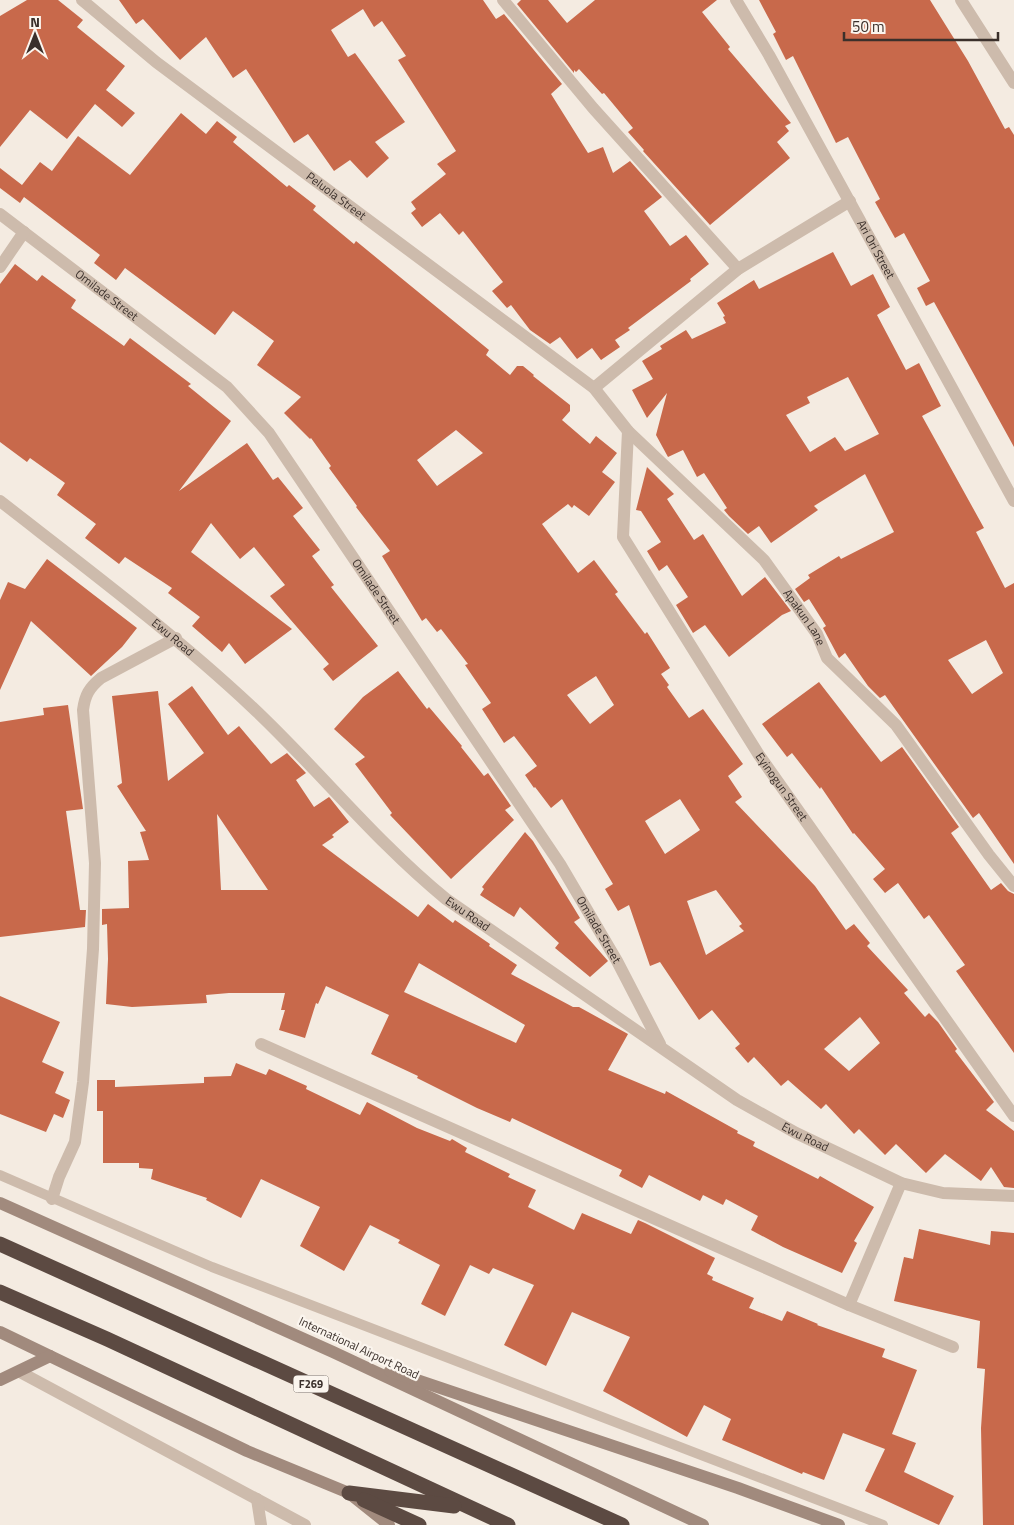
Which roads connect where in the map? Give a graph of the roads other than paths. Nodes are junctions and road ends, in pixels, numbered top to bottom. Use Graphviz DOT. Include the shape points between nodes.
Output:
graph roads {
  1 [pos="82,0"];
  2 [pos="503,0"];
  3 [pos="736,0"];
  4 [pos="961,0"];
  5 [pos="1014,83"];
  6 [pos="850,200"];
  7 [pos="0,214"];
  8 [pos="24,232"];
  9 [pos="0,267"];
  10 [pos="738,269"];
  11 [pos="594,388"];
  12 [pos="628,431"];
  13 [pos="0,501"];
  14 [pos="1014,501"];
  15 [pos="176,638"];
  16 [pos="1014,886"];
  17 [pos="261,1044"];
  18 [pos="661,1047"];
  19 [pos="1014,1116"];
  20 [pos="0,1175"];
  21 [pos="901,1183"];
  22 [pos="1014,1196"];
  23 [pos="52,1199"];
  24 [pos="0,1203"];
  25 [pos="0,1244"];
  26 [pos="0,1292"];
  27 [pos="849,1305"];
  28 [pos="0,1332"];
  29 [pos="952,1347"];
  30 [pos="333,1352"];
  31 [pos="50,1356"];
  32 [pos="20,1372"];
  33 [pos="0,1380"];
  34 [pos="348,1493"];
  35 [pos="257,1499"];
  36 [pos="468,1508"];
  37 [pos="260,1525"];
  38 [pos="305,1525"];
  39 [pos="389,1525"];
  40 [pos="419,1525"];
  41 [pos="508,1525"];
  42 [pos="622,1525"];
  43 [pos="703,1525"];
  44 [pos="839,1525"];
  45 [pos="883,1525"];
  1 -- 11 [label="street, Peluola Street" via="156,62"];
  2 -- 10 [label="street" via="593,108"];
  3 -- 6 [label="street, Ari Ori Street"];
  4 -- 5 [label="street"];
  6 -- 10 [label="street"];
  6 -- 14 [label="street, Ari Ori Street"];
  7 -- 8 [label="street, Omilade Street"];
  8 -- 9 [label="street"];
  8 -- 18 [label="street, Omilade Street" via="227,387 269,433 560,864 617,961"];
  10 -- 11 [label="street"];
  11 -- 12 [label="street, Apakun Lane"];
  12 -- 16 [label="street, Apakun Lane" via="764,560 817,634 827,658 896,725 988,855"];
  12 -- 19 [label="street, Eyinogun Street" via="623,537 759,755"];
  13 -- 15 [label="street, Ewu Road"];
  15 -- 18 [label="street, Ewu Road" via="292,746 407,867 446,899"];
  15 -- 23 [label="street" via="101,678 84,696 95,862 93,949 75,1142"];
  17 -- 27 [label="street"];
  18 -- 21 [label="street, Ewu Road" via="737,1100"];
  20 -- 23 [label="lane"];
  21 -- 22 [label="street, Ewu Road" via="943,1192"];
  21 -- 27 [label="street"];
  23 -- 45 [label="lane" via="376,1332"];
  24 -- 30 [label="main road, International Airport Road"];
  25 -- 42 [label="highway, F269"];
  26 -- 36 [label="highway"];
  27 -- 29 [label="street"];
  28 -- 31 [label="main road"];
  30 -- 43 [label="main road, International Airport Road"];
  30 -- 44 [label="main road"];
  31 -- 32 [label="main road"];
  31 -- 34 [label="main road" via="247,1451"];
  32 -- 33 [label="main road"];
  32 -- 35 [label="street"];
  34 -- 36 [label="highway"];
  34 -- 39 [label="main road"];
  34 -- 40 [label="highway"];
  35 -- 37 [label="street"];
  35 -- 38 [label="street"];
  36 -- 41 [label="highway"];
}
